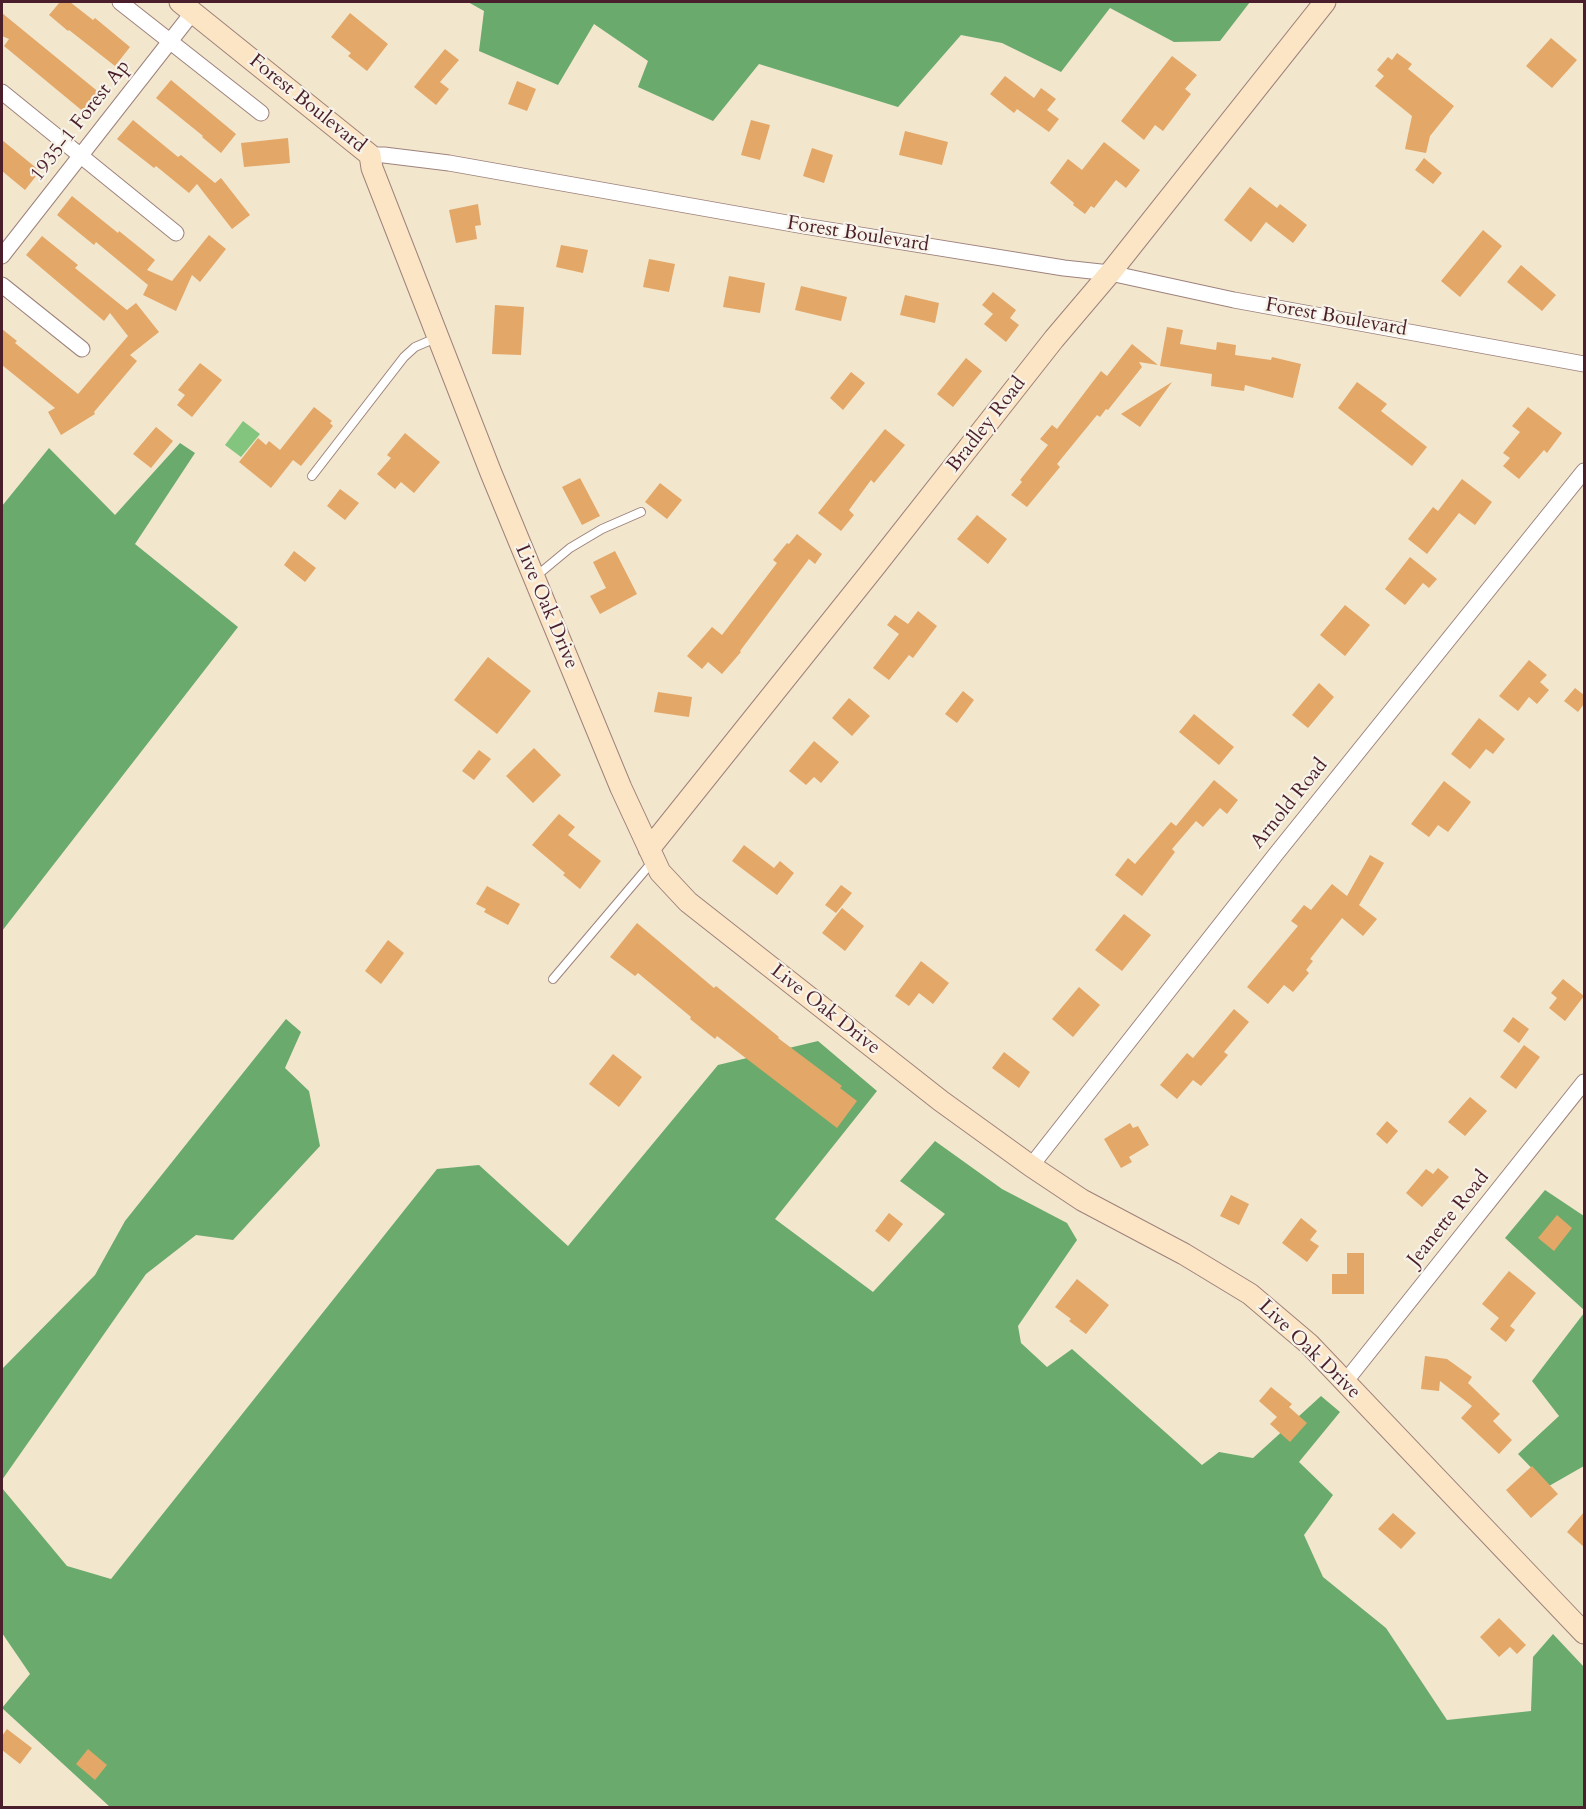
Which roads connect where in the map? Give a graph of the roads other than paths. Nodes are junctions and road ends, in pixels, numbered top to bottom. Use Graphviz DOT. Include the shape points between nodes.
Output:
graph roads {
  1 [pos="120,2"];
  2 [pos="1324,2"];
  3 [pos="187,7"];
  4 [pos="170,42"];
  5 [pos="2,92"];
  6 [pos="261,113"];
  7 [pos="370,155"];
  8 [pos="81,156"];
  9 [pos="176,232"];
  10 [pos="2,256"];
  11 [pos="1110,273"];
  12 [pos="2,285"];
  13 [pos="437,338"];
  14 [pos="82,349"];
  15 [pos="1584,364"];
  16 [pos="1584,471"];
  17 [pos="312,476"];
  18 [pos="641,512"];
  19 [pos="534,578"];
  20 [pos="652,854"];
  21 [pos="553,979"];
  22 [pos="1584,1082"];
  23 [pos="1031,1166"];
  24 [pos="1345,1382"];
  25 [pos="1584,1633"];
  1 -- 4 [label="street"];
  2 -- 11 [label="main road, Bradley Road"];
  3 -- 4 [label="street, 1935-1 Forest Ap"];
  3 -- 7 [label="main road, Forest Boulevard"];
  4 -- 6 [label="street"];
  4 -- 8 [label="street, 1935-1 Forest Ap"];
  5 -- 8 [label="street"];
  7 -- 11 [label="street, Forest Boulevard" via="448,163 804,226"];
  7 -- 13 [label="main road, Live Oak Drive"];
  8 -- 9 [label="street"];
  8 -- 10 [label="street, 1935-1 Forest Ap"];
  11 -- 15 [label="street, Forest Boulevard" via="1234,300"];
  11 -- 20 [label="main road, Bradley Road" via="1054,339"];
  12 -- 14 [label="street"];
  13 -- 17 [label="lane" via="421,343 404,357"];
  13 -- 19 [label="main road, Live Oak Drive"];
  16 -- 23 [label="street, Arnold Road"];
  18 -- 19 [label="lane" via="570,548"];
  19 -- 20 [label="main road, Live Oak Drive"];
  20 -- 21 [label="lane"];
  20 -- 23 [label="main road, Live Oak Drive" via="660,872 688,902 931,1093"];
  22 -- 24 [label="street, Jeanette Road"];
  23 -- 24 [label="main road, Live Oak Drive" via="1082,1200 1250,1294 1309,1344"];
  24 -- 25 [label="main road, Live Oak Drive"];
}
